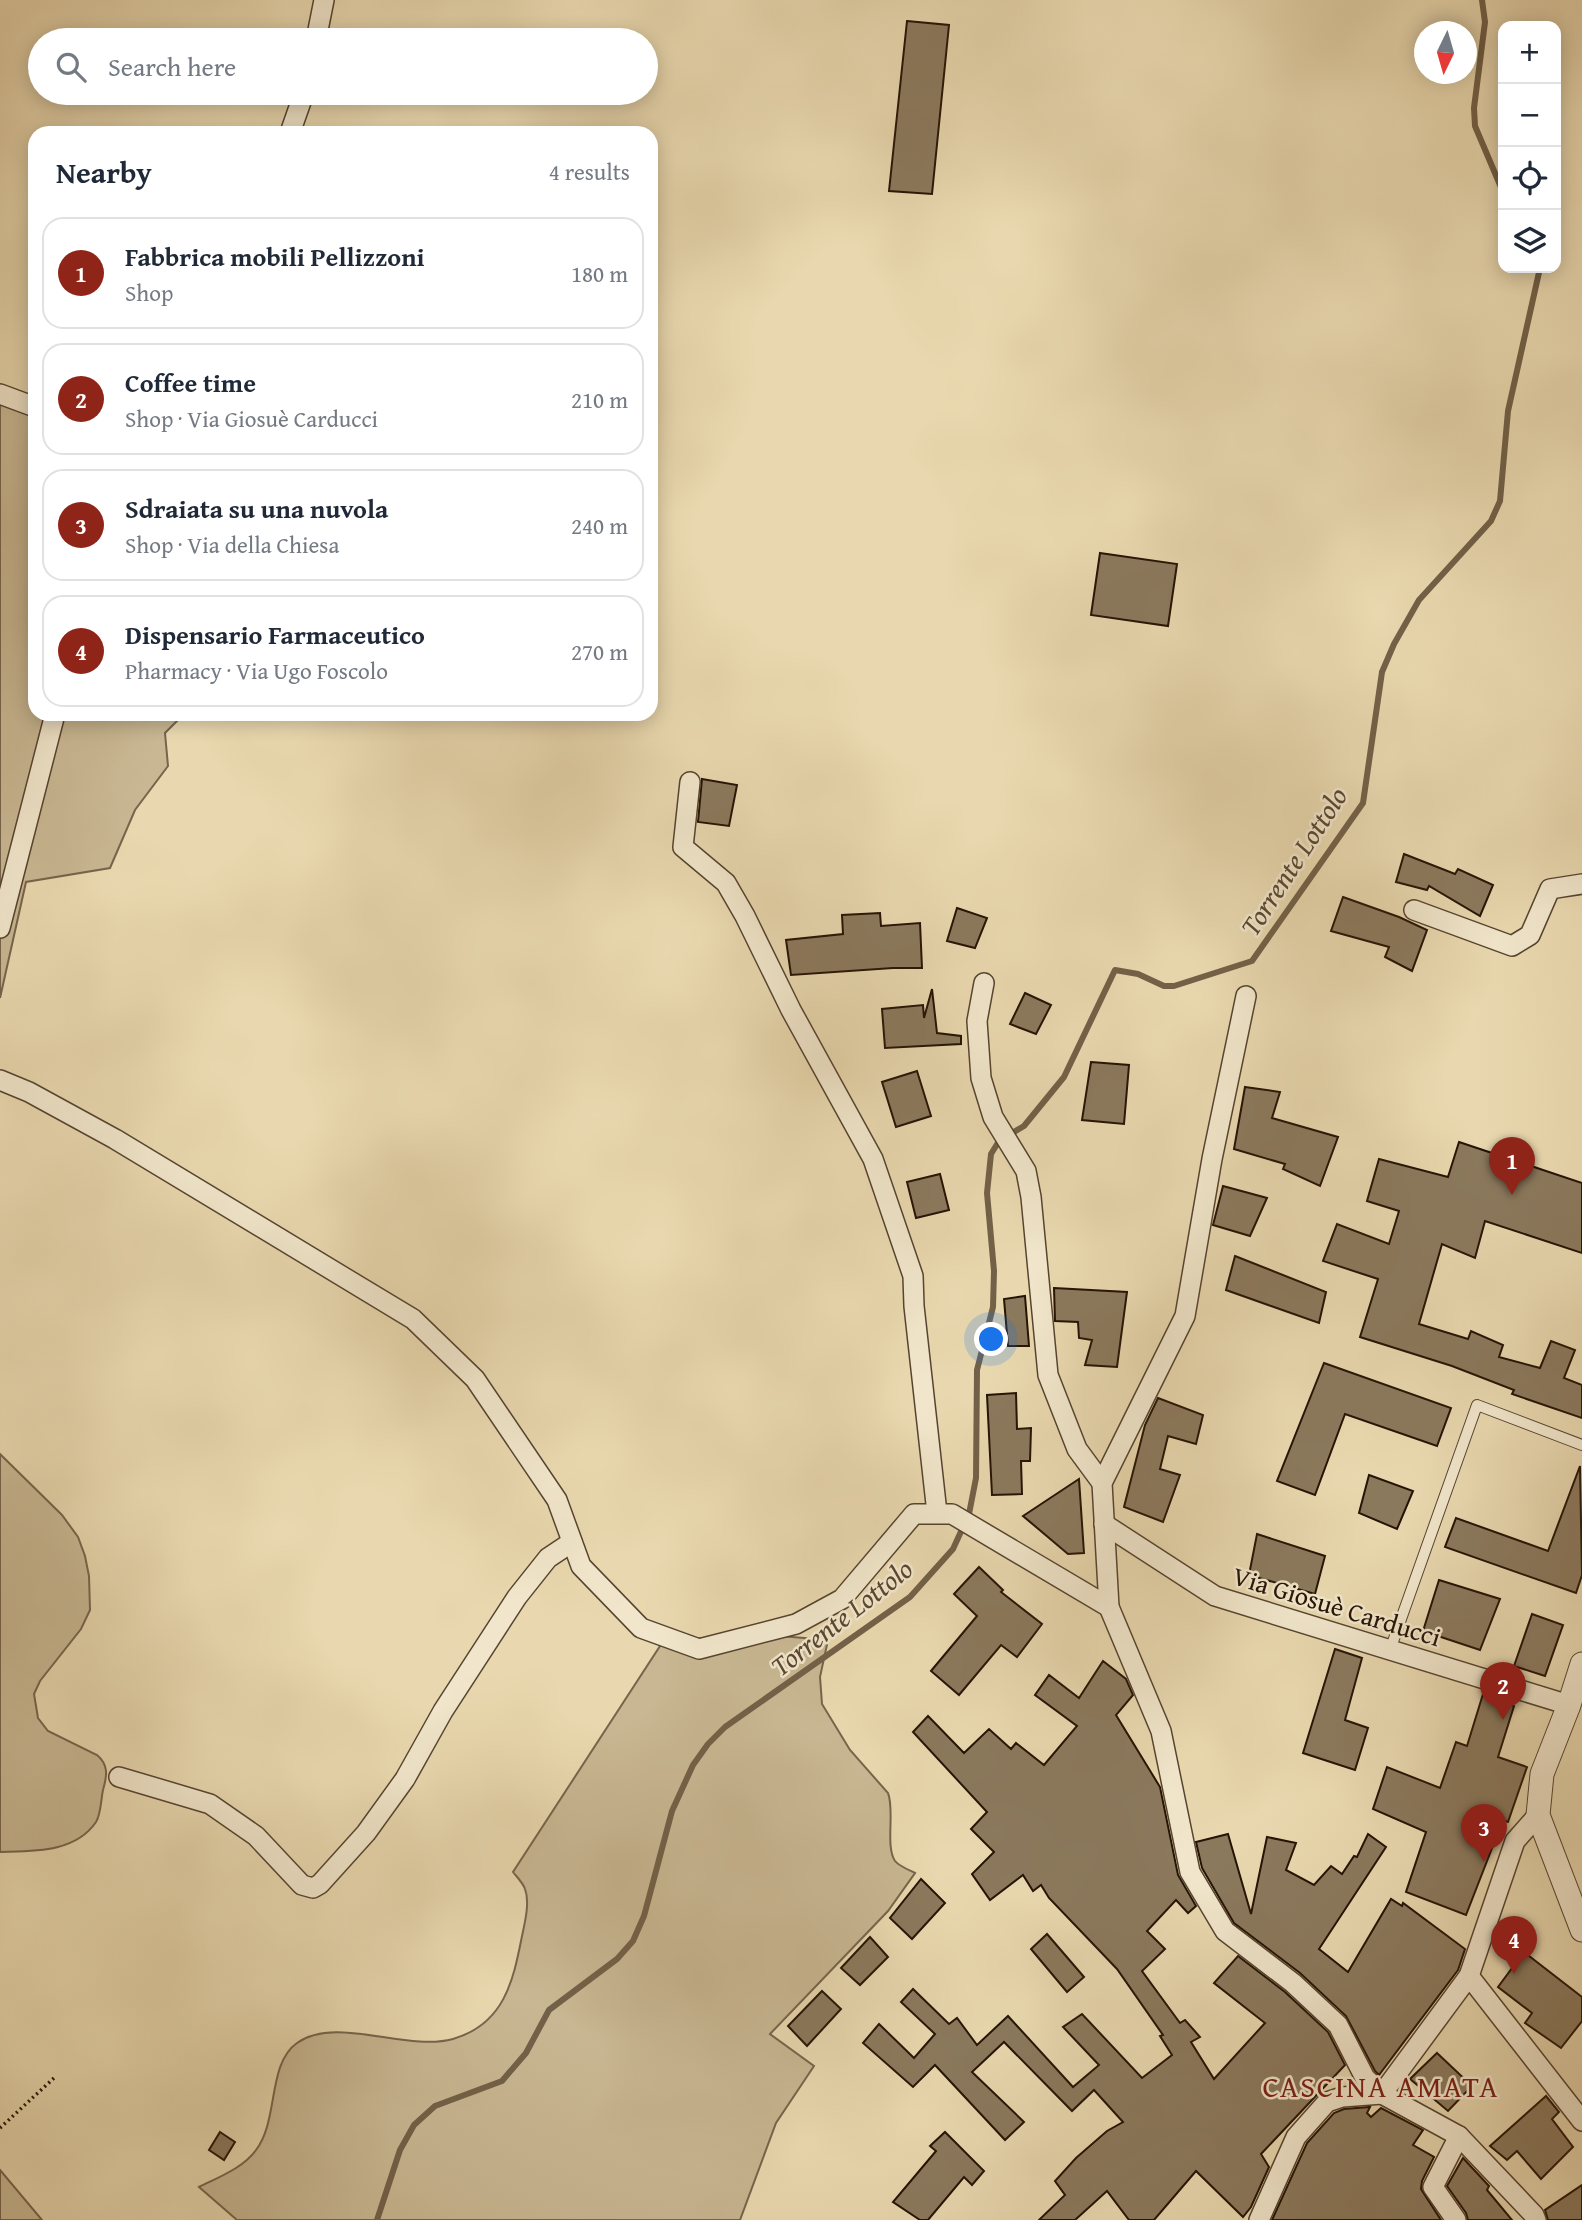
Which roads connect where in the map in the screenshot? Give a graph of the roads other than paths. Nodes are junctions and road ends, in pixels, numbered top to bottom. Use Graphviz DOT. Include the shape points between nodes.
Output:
graph roads {
  1 [pos="324,0"];
  2 [pos="318,28"];
  3 [pos="299,105"];
  4 [pos="292,126"];
  5 [pos="0,394"];
  6 [pos="28,404"];
  7 [pos="53,721"];
  8 [pos="690,782"];
  9 [pos="1582,884"];
  10 [pos="1414,910"];
  11 [pos="0,928"];
  12 [pos="985,983"];
  13 [pos="1246,996"];
  14 [pos="0,1080"];
  15 [pos="1582,1445"];
  16 [pos="1102,1483"];
  17 [pos="945,1514"];
  18 [pos="1104,1524"];
  19 [pos="572,1542"];
  20 [pos="1109,1607"];
  21 [pos="1390,1650"];
  22 [pos="1582,1664"];
  23 [pos="1569,1705"];
  24 [pos="119,1777"];
  25 [pos="1538,1815"];
  26 [pos="1582,1930"];
  27 [pos="1469,1976"];
  28 [pos="1382,2094"];
  29 [pos="1582,2121"];
  30 [pos="1459,2136"];
  31 [pos="1259,2220"];
  32 [pos="1456,2220"];
  33 [pos="1536,2220"];
  1 -- 2 [label="street"];
  3 -- 4 [label="street"];
  5 -- 6 [label="street"];
  7 -- 11 [label="street"];
  8 -- 17 [label="street" via="683,847 726,883 873,1159 913,1276"];
  9 -- 10 [label="street" via="1550,889 1531,934 1511,946"];
  12 -- 16 [label="street" via="977,1021 981,1078 993,1117 1026,1171 1048,1374 1077,1449"];
  13 -- 16 [label="street" via="1185,1316"];
  14 -- 19 [label="street" via="115,1139 413,1319 475,1379 557,1500"];
  15 -- 21 [label="lane" via="1477,1405"];
  16 -- 18 [label="street"];
  17 -- 19 [label="street" via="914,1514 842,1599 796,1624 699,1649 640,1628 581,1566"];
  17 -- 20 [label="street"];
  18 -- 20 [label="street"];
  18 -- 21 [label="street, Via Giosuè Carducci" via="1215,1596"];
  19 -- 24 [label="street" via="548,1558 517,1597 405,1779 366,1833 313,1888 302,1885 256,1836 210,1804"];
  20 -- 28 [label="street" via="1161,1731 1190,1872 1224,1931 1293,1983 1338,2025 1365,2078"];
  21 -- 23 [label="street, Via Giosuè Carducci"];
  22 -- 23 [label="street"];
  23 -- 25 [label="street" via="1542,1774"];
  25 -- 26 [label="street"];
  25 -- 27 [label="street" via="1515,1841"];
  27 -- 28 [label="street"];
  27 -- 29 [label="street"];
  28 -- 30 [label="street"];
  28 -- 31 [label="street" via="1327,2102 1296,2137"];
  30 -- 32 [label="street" via="1433,2187"];
  30 -- 33 [label="street"];
}
